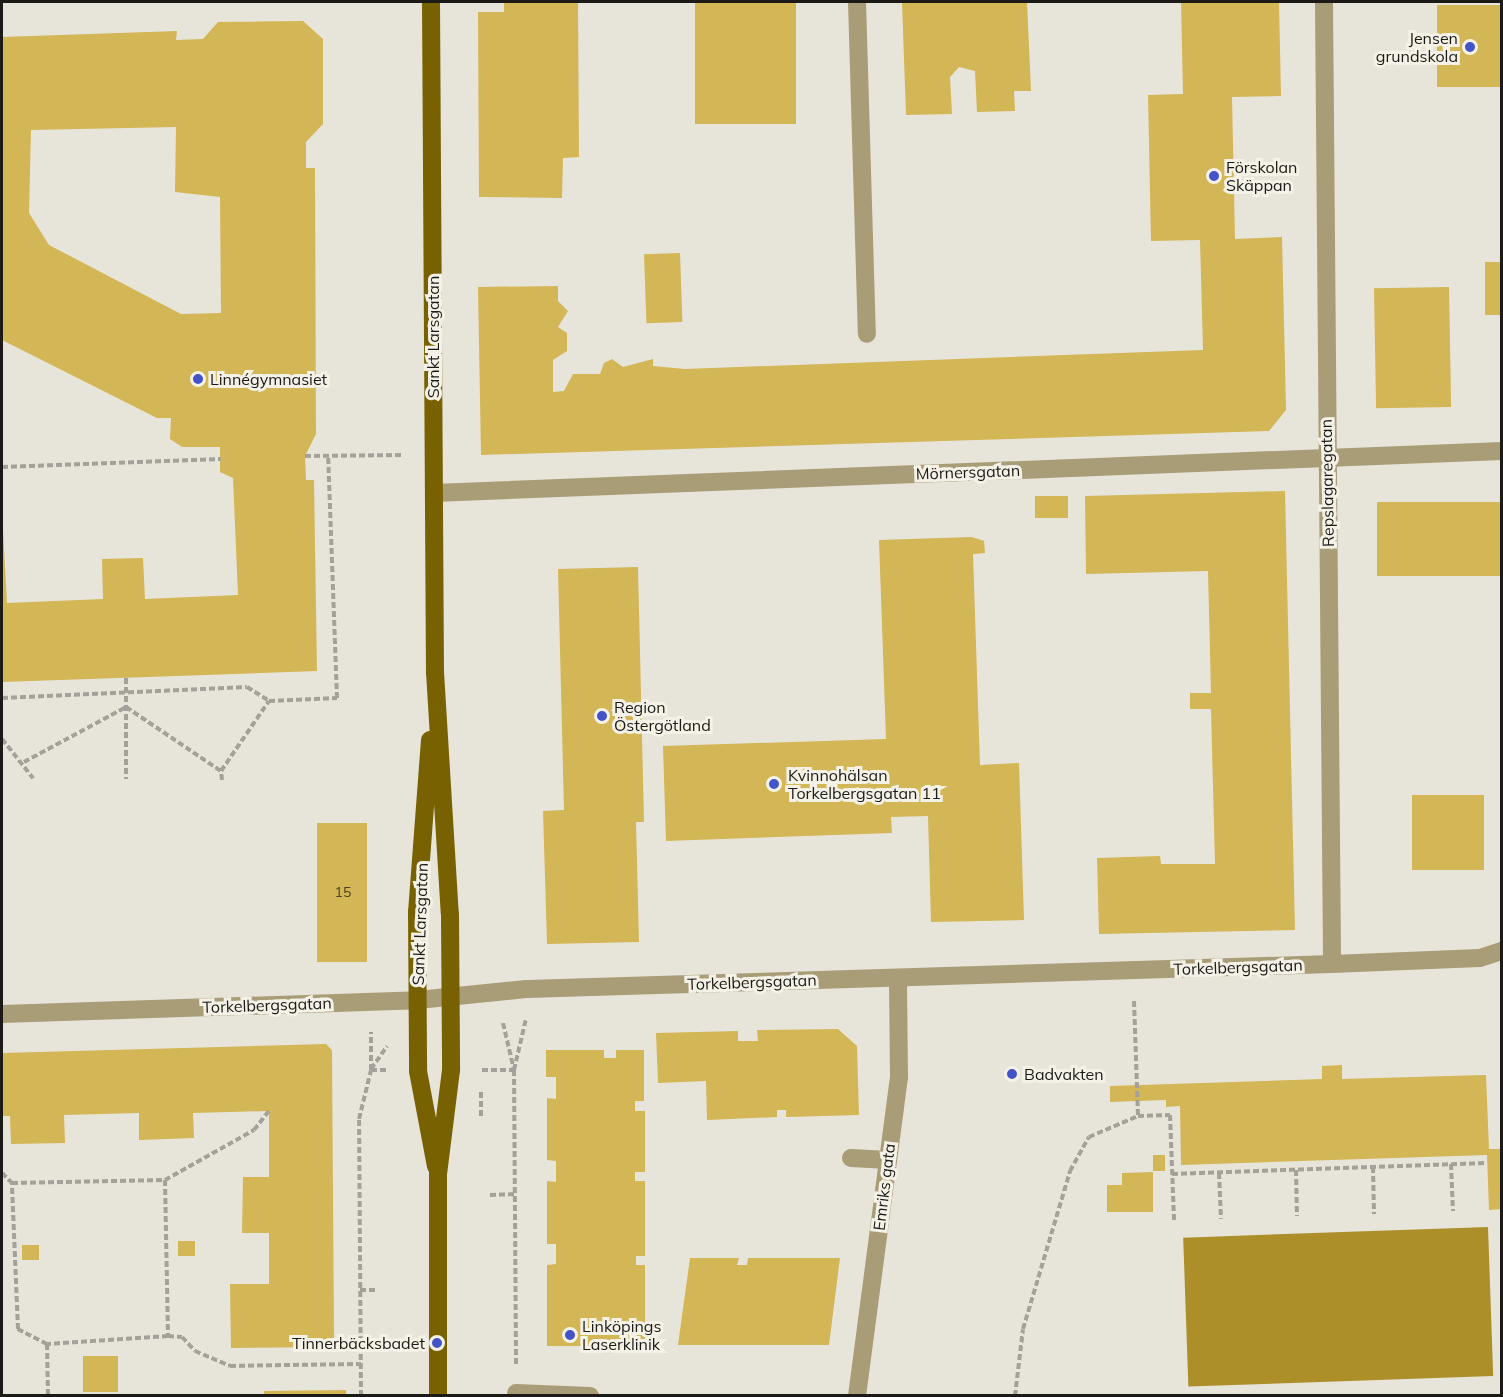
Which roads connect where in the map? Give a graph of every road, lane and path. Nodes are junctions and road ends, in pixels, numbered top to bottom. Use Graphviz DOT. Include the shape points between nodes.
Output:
graph roads {
  1 [pos="431,2"];
  2 [pos="857,2"];
  3 [pos="1324,2"];
  4 [pos="867,334"];
  5 [pos="1502,451"];
  6 [pos="433,455"];
  7 [pos="305,456"];
  8 [pos="328,456"];
  9 [pos="221,459"];
  10 [pos="1326,459"];
  11 [pos="2,467"];
  12 [pos="434,493"];
  13 [pos="435,672"];
  14 [pos="126,678"];
  15 [pos="126,689"];
  16 [pos="2,698"];
  17 [pos="270,701"];
  18 [pos="126,707"];
  19 [pos="2,739"];
  20 [pos="24,762"];
  21 [pos="221,771"];
  22 [pos="33,778"];
  23 [pos="126,779"];
  24 [pos="222,780"];
  25 [pos="1502,951"];
  26 [pos="1332,964"];
  27 [pos="1133,970"];
  28 [pos="898,978"];
  29 [pos="527,989"];
  30 [pos="451,997"];
  31 [pos="418,1000"];
  32 [pos="370,1002"];
  33 [pos="2,1014"];
  34 [pos="514,1070"];
  35 [pos="269,1112"];
  36 [pos="482,1116"];
  37 [pos="1138,1116"];
  38 [pos="851,1158"];
  39 [pos="888,1160"];
  40 [pos="1487,1163"];
  41 [pos="1451,1164"];
  42 [pos="1372,1167"];
  43 [pos="1296,1170"];
  44 [pos="2,1173"];
  45 [pos="1219,1173"];
  46 [pos="438,1174"];
  47 [pos="1173,1174"];
  48 [pos="165,1180"];
  49 [pos="12,1183"];
  50 [pos="514,1194"];
  51 [pos="490,1195"];
  52 [pos="1453,1211"];
  53 [pos="1374,1214"];
  54 [pos="1298,1216"];
  55 [pos="1221,1219"];
  56 [pos="1174,1221"];
  57 [pos="360,1290"];
  58 [pos="375,1290"];
  59 [pos="168,1336"];
  60 [pos="47,1344"];
  61 [pos="361,1364"];
  62 [pos="516,1393"];
  63 [pos="48,1395"];
  64 [pos="361,1395"];
  65 [pos="438,1395"];
  66 [pos="590,1395"];
  67 [pos="857,1395"];
  68 [pos="1015,1395"];
  1 -- 6 [label="main road, Sankt Larsgatan"];
  2 -- 4 [label="street"];
  3 -- 10 [label="street, Repslagaregatan"];
  5 -- 10 [label="street, Mörnersgatan"];
  6 -- 8 [label="path"];
  6 -- 12 [label="main road, Sankt Larsgatan"];
  7 -- 8 [label="path"];
  8 -- 17 [label="path" via="337,698"];
  9 -- 11 [label="path"];
  10 -- 12 [label="street, Mörnersgatan"];
  10 -- 26 [label="street, Repslagaregatan"];
  12 -- 13 [label="main road, Sankt Larsgatan"];
  13 -- 30 [label="main road, Sankt Larsgatan"];
  13 -- 31 [label="main road, Sankt Larsgatan" via="417,912"];
  14 -- 15 [label="path"];
  15 -- 16 [label="path"];
  15 -- 17 [label="path" via="247,687"];
  15 -- 18 [label="path"];
  17 -- 21 [label="path"];
  18 -- 20 [label="path"];
  18 -- 21 [label="path"];
  18 -- 23 [label="path"];
  19 -- 20 [label="path"];
  20 -- 22 [label="path"];
  21 -- 24 [label="path"];
  25 -- 26 [label="street, Torkelbergsgatan" via="1480,958"];
  26 -- 27 [label="street, Torkelbergsgatan"];
  27 -- 28 [label="street, Torkelbergsgatan"];
  27 -- 37 [label="path"];
  28 -- 29 [label="street, Torkelbergsgatan"];
  28 -- 39 [label="street, Emriks gata" via="899,1077"];
  29 -- 30 [label="street, Torkelbergsgatan"];
  29 -- 34 [label="path" via="525,1036"];
  30 -- 31 [label="street, Torkelbergsgatan"];
  30 -- 46 [label="main road, Sankt Larsgatan" via="452,1088"];
  31 -- 32 [label="street, Torkelbergsgatan"];
  31 -- 46 [label="main road, Sankt Larsgatan" via="418,1092"];
  32 -- 33 [label="street, Torkelbergsgatan"];
  32 -- 57 [label="path" via="371,1070 359,1119"];
  34 -- 36 [label="path" via="481,1070"];
  34 -- 50 [label="path"];
  35 -- 48 [label="path" via="255,1130"];
  37 -- 47 [label="path" via="1170,1115"];
  37 -- 68 [label="path" via="1089,1137 1070,1171 1023,1329"];
  38 -- 39 [label="street"];
  39 -- 67 [label="street, Emriks gata"];
  40 -- 41 [label="path"];
  41 -- 42 [label="path"];
  41 -- 52 [label="path"];
  42 -- 43 [label="path"];
  42 -- 53 [label="path"];
  43 -- 45 [label="path"];
  43 -- 54 [label="path"];
  44 -- 49 [label="path"];
  45 -- 47 [label="path"];
  45 -- 55 [label="path"];
  46 -- 65 [label="main road, Sankt Larsgatan"];
  47 -- 56 [label="path"];
  48 -- 49 [label="path"];
  48 -- 59 [label="path"];
  49 -- 60 [label="path" via="18,1329"];
  50 -- 51 [label="path"];
  50 -- 62 [label="path"];
  57 -- 58 [label="path"];
  57 -- 61 [label="path"];
  59 -- 60 [label="path"];
  59 -- 61 [label="path" via="182,1337 195,1351 230,1366"];
  60 -- 63 [label="path"];
  61 -- 64 [label="path"];
  62 -- 66 [label="street"];
}
